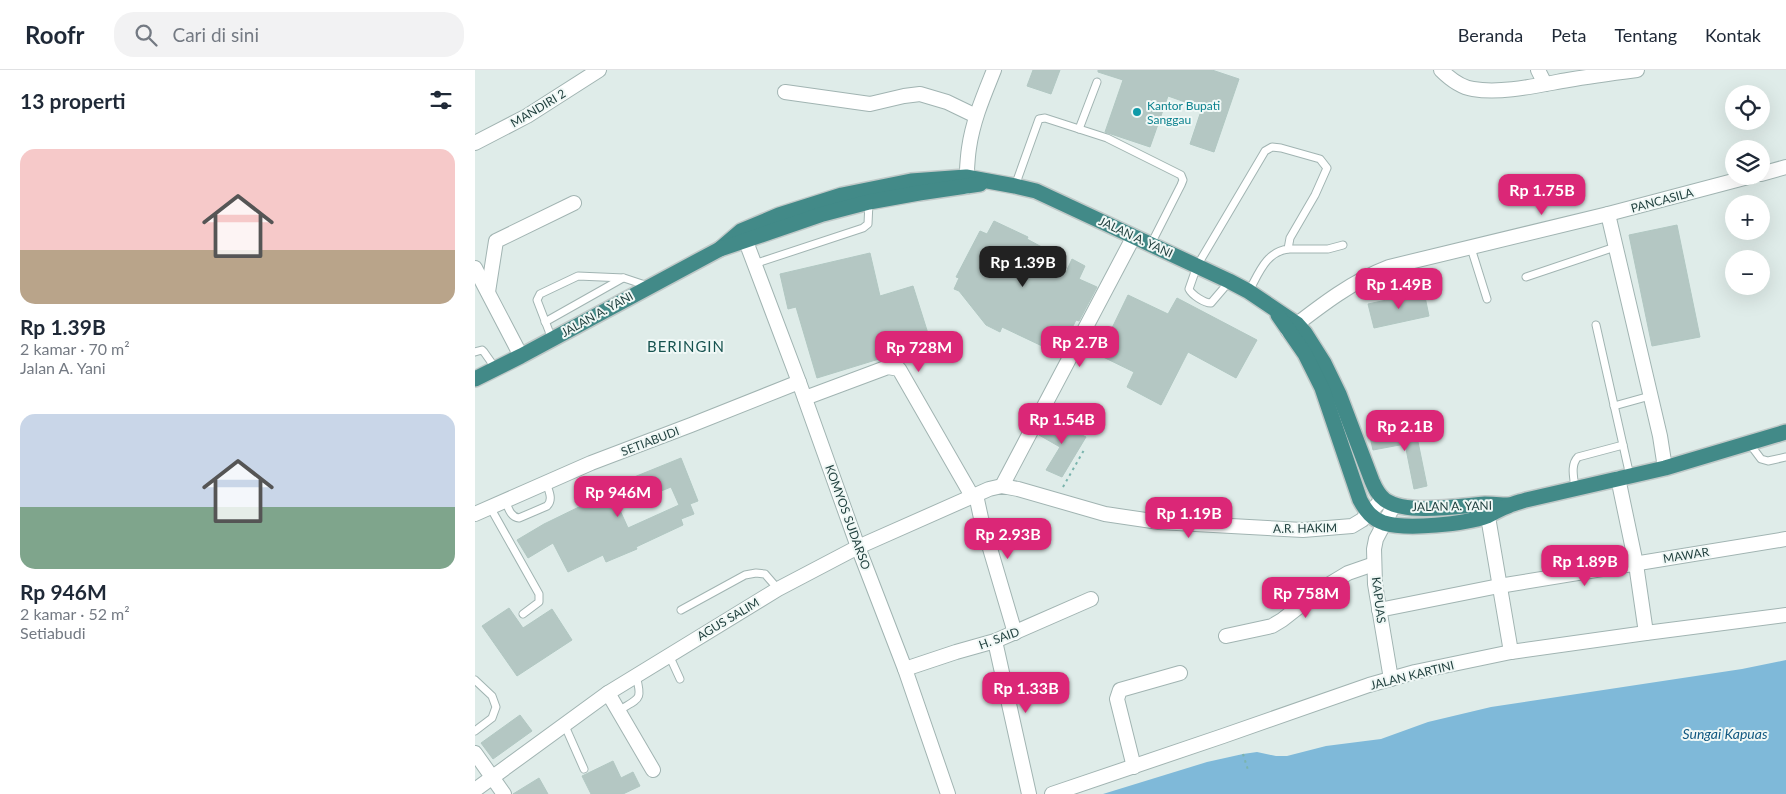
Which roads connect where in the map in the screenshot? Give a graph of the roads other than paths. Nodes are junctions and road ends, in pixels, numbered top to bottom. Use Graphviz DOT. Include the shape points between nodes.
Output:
graph roads {
  1 [pos="599,70"];
  2 [pos="995,70"];
  3 [pos="1441,70"];
  4 [pos="1538,70"];
  5 [pos="1637,70"];
  6 [pos="1097,82"];
  7 [pos="1545,84"];
  8 [pos="785,92"];
  9 [pos="976,116"];
  10 [pos="1079,129"];
  11 [pos="475,143"];
  12 [pos="1786,167"];
  13 [pos="1770,171"];
  14 [pos="966,182"];
  15 [pos="1725,183"];
  16 [pos="1015,186"];
  17 [pos="869,202"];
  18 [pos="574,203"];
  19 [pos="1608,214"];
  20 [pos="743,236"];
  21 [pos="1134,236"];
  22 [pos="1151,244"];
  23 [pos="1343,245"];
  24 [pos="1615,247"];
  25 [pos="1471,248"];
  26 [pos="1288,249"];
  27 [pos="754,264"];
  28 [pos="1197,266"];
  29 [pos="475,268"];
  30 [pos="1526,277"];
  31 [pos="623,278"];
  32 [pos="1229,281"];
  33 [pos="648,286"];
  34 [pos="488,292"];
  35 [pos="1248,292"];
  36 [pos="1487,299"];
  37 [pos="545,322"];
  38 [pos="1596,325"];
  39 [pos="1293,328"];
  40 [pos="552,339"];
  41 [pos="475,352"];
  42 [pos="521,356"];
  43 [pos="497,369"];
  44 [pos="475,379"];
  45 [pos="799,382"];
  46 [pos="1650,396"];
  47 [pos="805,398"];
  48 [pos="1614,406"];
  49 [pos="1786,432"];
  50 [pos="1749,443"];
  51 [pos="1623,445"];
  52 [pos="1786,457"];
  53 [pos="1665,468"];
  54 [pos="1624,477"];
  55 [pos="545,482"];
  56 [pos="1002,486"];
  57 [pos="1575,488"];
  58 [pos="974,496"];
  59 [pos="505,500"];
  60 [pos="1388,502"];
  61 [pos="490,506"];
  62 [pos="1486,510"];
  63 [pos="475,514"];
  64 [pos="1368,514"];
  65 [pos="1383,523"];
  66 [pos="1786,539"];
  67 [pos="858,547"];
  68 [pos="1375,564"];
  69 [pos="1636,564"];
  70 [pos="1499,586"];
  71 [pos="778,590"];
  72 [pos="1091,599"];
  73 [pos="681,610"];
  74 [pos="1379,610"];
  75 [pos="523,614"];
  76 [pos="1786,616"];
  77 [pos="1015,633"];
  78 [pos="1646,633"];
  79 [pos="1226,636"];
  80 [pos="995,641"];
  81 [pos="1511,652"];
  82 [pos="669,655"];
  83 [pos="905,669"];
  84 [pos="1180,673"];
  85 [pos="636,676"];
  86 [pos="680,679"];
  87 [pos="1391,679"];
  88 [pos="475,680"];
  89 [pos="608,693"];
  90 [pos="619,711"];
  91 [pos="565,726"];
  92 [pos="475,731"];
  93 [pos="475,753"];
  94 [pos="1134,766"];
  95 [pos="584,769"];
  96 [pos="653,770"];
  97 [pos="492,777"];
  98 [pos="475,790"];
  99 [pos="504,794"];
  100 [pos="948,794"];
  101 [pos="1029,794"];
  102 [pos="1052,794"];
  1 -- 11 [label="street, MANDIRI 2" via="527,116"];
  2 -- 9 [label="street"];
  3 -- 7 [label="street" via="1453,81 1473,89"];
  4 -- 7 [label="street"];
  5 -- 7 [label="street"];
  6 -- 10 [label="lane"];
  8 -- 9 [label="street" via="870,104 920,94"];
  9 -- 14 [label="street"];
  10 -- 16 [label="lane" via="1039,119"];
  10 -- 22 [label="lane" via="1107,138 1181,175 1181,185"];
  12 -- 13 [label="street"];
  14 -- 16 [label="highway, JALAN A. YANI"];
  14 -- 17 [label="highway, JALAN A. YANI"];
  14 -- 20 [label="highway, JALAN A. YANI" via="911,181 842,195 779,215"];
  15 -- 19 [label="street, PANCASILA"];
  16 -- 21 [label="highway, JALAN A. YANI" via="1053,198"];
  17 -- 20 [label="highway, JALAN A. YANI"];
  17 -- 27 [label="lane" via="868,224 863,228"];
  18 -- 34 [label="street" via="497,241"];
  19 -- 24 [label="street"];
  19 -- 25 [label="street, PANCASILA"];
  20 -- 27 [label="street, KOMYOS SUDARSO"];
  20 -- 33 [label="highway, JALAN A. YANI"];
  21 -- 22 [label="highway, JALAN A. YANI"];
  21 -- 56 [label="street"];
  22 -- 28 [label="highway, JALAN A. YANI"];
  23 -- 26 [label="lane" via="1328,249"];
  24 -- 30 [label="lane"];
  24 -- 46 [label="street"];
  25 -- 36 [label="lane"];
  25 -- 39 [label="street, PANCASILA" via="1389,267 1363,279"];
  26 -- 28 [label="lane" via="1290,238 1327,168 1320,159 1272,147 1259,160"];
  26 -- 35 [label="lane" via="1270,255"];
  27 -- 45 [label="street, KOMYOS SUDARSO"];
  28 -- 32 [label="highway, JALAN A. YANI"];
  28 -- 32 [label="lane" via="1190,293 1207,303 1213,301"];
  29 -- 34 [label="street"];
  31 -- 33 [label="lane"];
  31 -- 37 [label="lane"];
  31 -- 37 [label="lane" via="578,276 540,294 537,300"];
  32 -- 35 [label="highway, JALAN A. YANI"];
  33 -- 40 [label="highway, JALAN A. YANI"];
  34 -- 42 [label="street"];
  35 -- 39 [label="highway, JALAN A. YANI"];
  37 -- 40 [label="lane"];
  38 -- 48 [label="lane"];
  39 -- 60 [label="highway, JALAN A. YANI" via="1314,346 1331,376 1372,481 1377,492"];
  39 -- 64 [label="highway, JALAN A. YANI" via="1322,388"];
  40 -- 42 [label="highway, JALAN A. YANI"];
  41 -- 43 [label="lane" via="484,352"];
  42 -- 43 [label="highway, JALAN A. YANI"];
  43 -- 44 [label="highway, JALAN A. YANI"];
  45 -- 47 [label="street, KOMYOS SUDARSO"];
  45 -- 55 [label="street, SETIABUDI"];
  46 -- 48 [label="lane"];
  46 -- 53 [label="street"];
  47 -- 58 [label="street" via="888,367 899,369"];
  47 -- 67 [label="street, KOMYOS SUDARSO"];
  48 -- 51 [label="lane"];
  49 -- 50 [label="highway, JALAN A. YANI"];
  50 -- 52 [label="lane" via="1761,459 1768,461"];
  50 -- 53 [label="highway, JALAN A. YANI"];
  51 -- 54 [label="lane"];
  51 -- 57 [label="lane" via="1578,457 1573,467"];
  53 -- 54 [label="highway, JALAN A. YANI"];
  54 -- 57 [label="highway, JALAN A. YANI"];
  54 -- 69 [label="street"];
  55 -- 59 [label="street, SETIABUDI"];
  55 -- 59 [label="lane" via="550,503 519,518 511,514"];
  56 -- 58 [label="street, AGUS SALIM"];
  56 -- 64 [label="street, A.R. HAKIM" via="1105,514 1175,523 1325,529 1352,526"];
  57 -- 62 [label="highway, JALAN A. YANI"];
  58 -- 67 [label="street, AGUS SALIM"];
  58 -- 77 [label="street"];
  59 -- 61 [label="street, SETIABUDI"];
  60 -- 62 [label="highway, JALAN A. YANI" via="1406,507"];
  60 -- 64 [label="street, A.R. HAKIM"];
  60 -- 65 [label="street, KAPUAS"];
  61 -- 63 [label="street, SETIABUDI"];
  61 -- 75 [label="lane" via="539,594 539,602"];
  62 -- 65 [label="highway, JALAN A. YANI" via="1449,523 1416,526"];
  62 -- 70 [label="street"];
  64 -- 65 [label="highway, JALAN A. YANI"];
  65 -- 68 [label="street, KAPUAS" via="1374,549"];
  66 -- 69 [label="street, MAWAR"];
  67 -- 71 [label="street, AGUS SALIM"];
  67 -- 83 [label="street, KOMYOS SUDARSO"];
  68 -- 74 [label="street, KAPUAS"];
  68 -- 79 [label="street" via="1348,573 1323,588 1272,626"];
  69 -- 70 [label="street, MAWAR"];
  69 -- 78 [label="street"];
  70 -- 74 [label="street, MAWAR"];
  70 -- 81 [label="street"];
  71 -- 73 [label="lane" via="765,574 745,575"];
  71 -- 82 [label="street, AGUS SALIM"];
  72 -- 77 [label="street, H. SAID"];
  74 -- 87 [label="street, KAPUAS"];
  76 -- 78 [label="street, JALAN KARTINI"];
  77 -- 80 [label="street, H. SAID"];
  78 -- 81 [label="street, JALAN KARTINI"];
  80 -- 83 [label="street, H. SAID"];
  80 -- 101 [label="street"];
  81 -- 87 [label="street, JALAN KARTINI"];
  82 -- 85 [label="street, AGUS SALIM"];
  82 -- 86 [label="lane"];
  83 -- 100 [label="street, KOMYOS SUDARSO"];
  84 -- 94 [label="street" via="1120,690 1118,694"];
  85 -- 89 [label="street, AGUS SALIM"];
  85 -- 90 [label="lane" via="639,696"];
  87 -- 94 [label="street, JALAN KARTINI"];
  88 -- 92 [label="lane" via="492,696 496,707 492,718"];
  89 -- 90 [label="street"];
  89 -- 91 [label="street, AGUS SALIM"];
  90 -- 96 [label="street"];
  91 -- 95 [label="lane"];
  91 -- 97 [label="street, AGUS SALIM"];
  93 -- 97 [label="street"];
  94 -- 102 [label="street, JALAN KARTINI"];
  97 -- 98 [label="street, AGUS SALIM"];
  97 -- 99 [label="street"];
}
